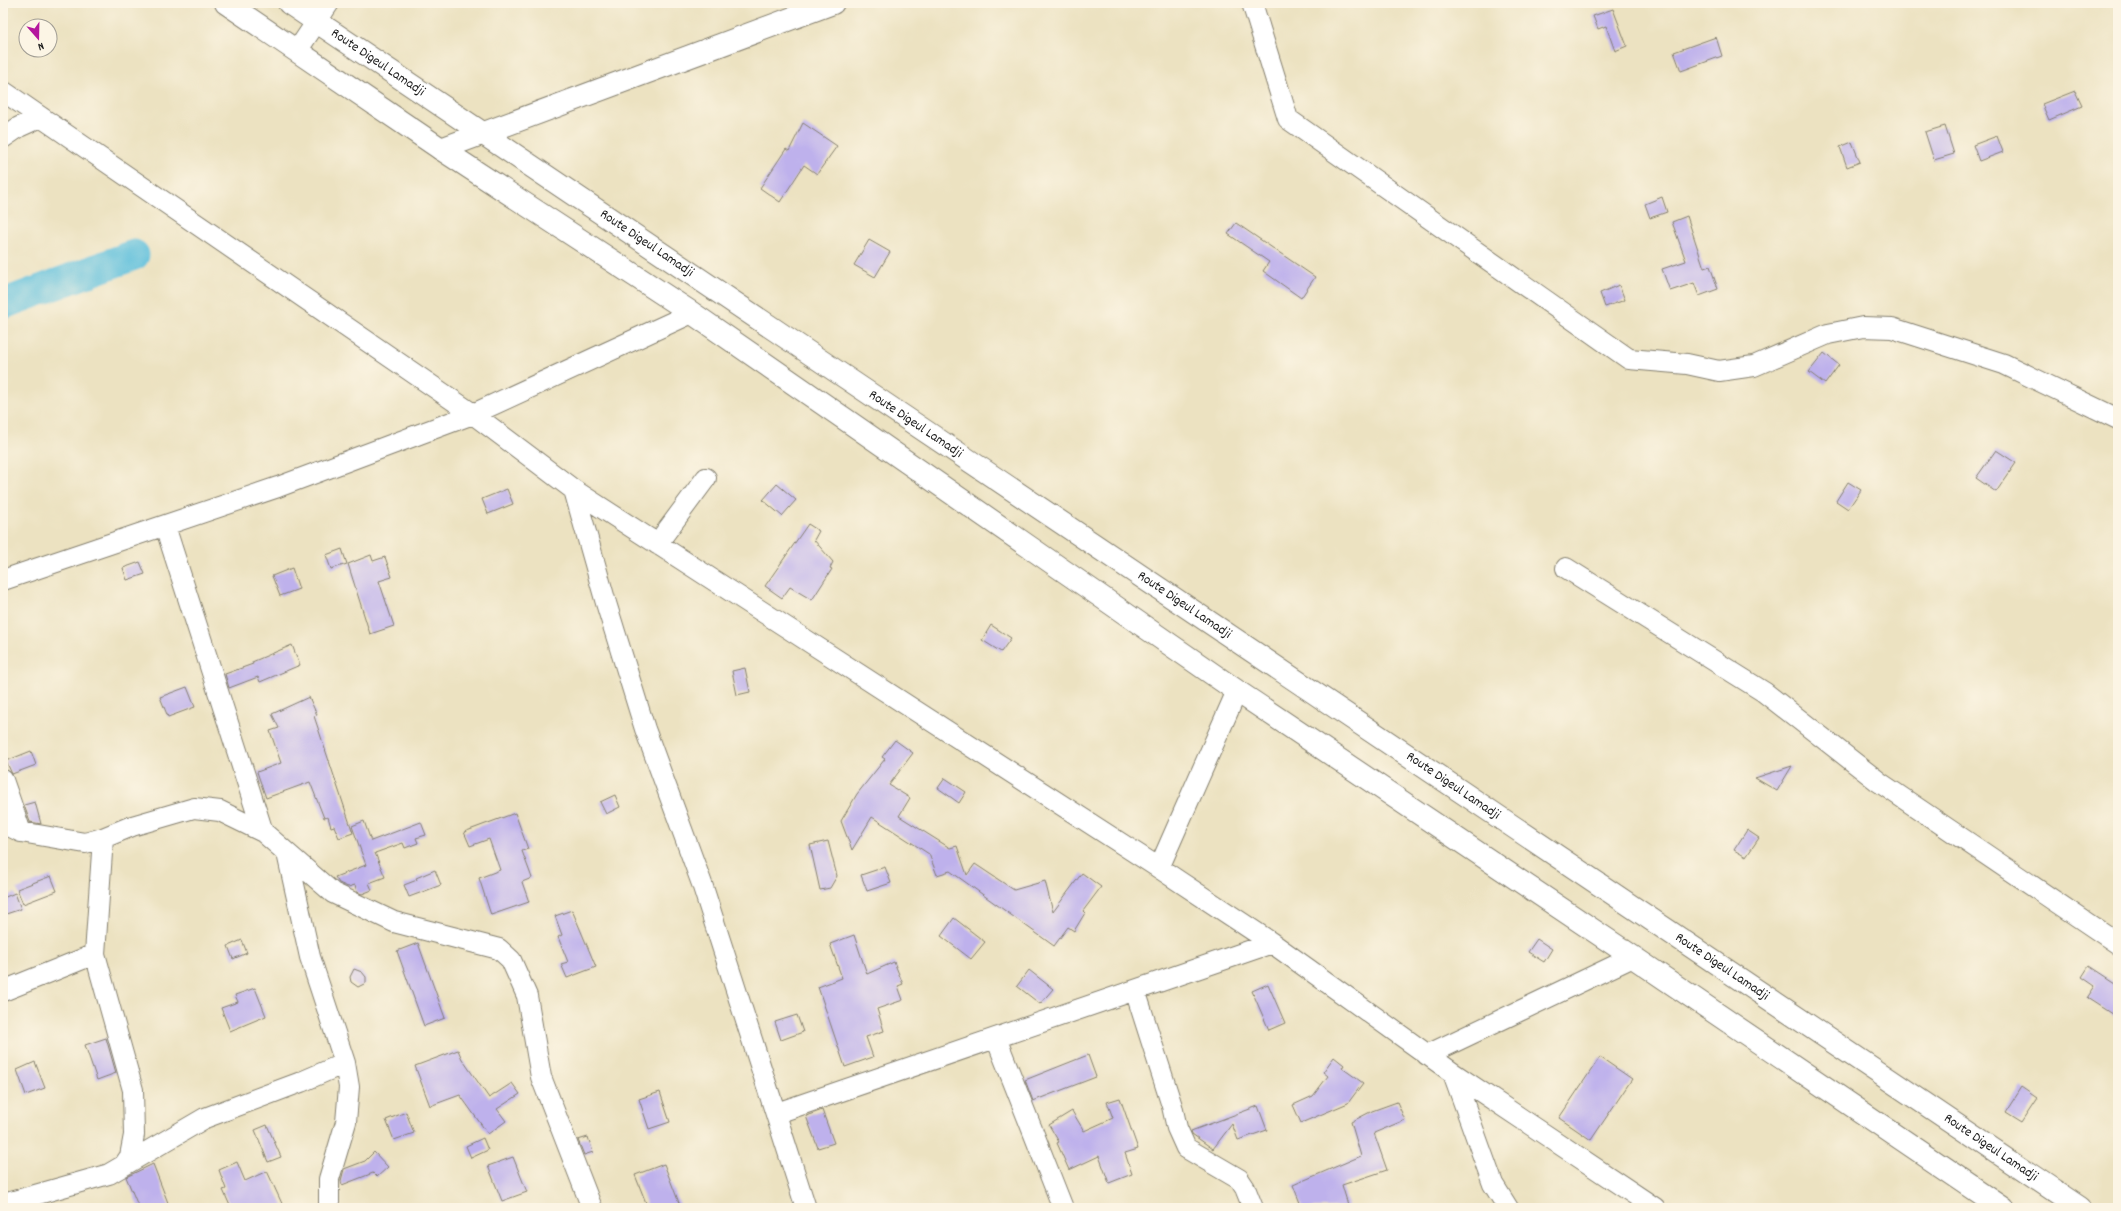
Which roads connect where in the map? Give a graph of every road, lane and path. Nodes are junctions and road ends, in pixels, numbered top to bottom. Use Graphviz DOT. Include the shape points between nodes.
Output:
graph roads {
  1 [pos="226,3"];
  2 [pos="289,3"];
  3 [pos="328,3"];
  4 [pos="833,3"];
  5 [pos="1252,3"];
  6 [pos="316,21"];
  7 [pos="297,51"];
  8 [pos="3,91"];
  9 [pos="41,117"];
  10 [pos="483,134"];
  11 [pos="3,138"];
  12 [pos="441,149"];
  13 [pos="692,313"];
  14 [pos="473,414"];
  15 [pos="2118,419"];
  16 [pos="706,478"];
  17 [pos="574,490"];
  18 [pos="165,526"];
  19 [pos="657,544"];
  20 [pos="1566,568"];
  21 [pos="3,580"];
  22 [pos="1236,691"];
  23 [pos="3,780"];
  24 [pos="3,823"];
  25 [pos="21,832"];
  26 [pos="263,832"];
  27 [pos="103,838"];
  28 [pos="287,853"];
  29 [pos="1159,868"];
  30 [pos="1272,943"];
  31 [pos="2118,944"];
  32 [pos="95,954"];
  33 [pos="1633,957"];
  34 [pos="1135,990"];
  35 [pos="3,991"];
  36 [pos="996,1038"];
  37 [pos="1427,1055"];
  38 [pos="345,1063"];
  39 [pos="1453,1073"];
  40 [pos="777,1112"];
  41 [pos="124,1165"];
  42 [pos="3,1204"];
  43 [pos="329,1208"];
  44 [pos="592,1208"];
  45 [pos="806,1208"];
  46 [pos="1063,1208"];
  47 [pos="1253,1208"];
  48 [pos="1508,1208"];
  49 [pos="1655,1208"];
  50 [pos="2002,1208"];
  51 [pos="2080,1208"];
  1 -- 7 [label="main road"];
  2 -- 6 [label="main road, Route Digeul Lamadji"];
  3 -- 6 [label="street"];
  4 -- 10 [label="main road"];
  5 -- 15 [label="street" via="1288,119 1629,359 1687,364 1720,371 1754,366 1828,334 1863,327 1892,328 2004,364"];
  6 -- 7 [label="street"];
  6 -- 10 [label="main road, Route Digeul Lamadji"];
  7 -- 12 [label="main road"];
  8 -- 9 [label="street"];
  9 -- 11 [label="street"];
  9 -- 14 [label="street"];
  10 -- 12 [label="main road"];
  10 -- 51 [label="main road, Route Digeul Lamadji"];
  12 -- 13 [label="main road"];
  13 -- 14 [label="street"];
  13 -- 22 [label="main road"];
  14 -- 17 [label="street"];
  14 -- 18 [label="street"];
  16 -- 19 [label="street"];
  17 -- 19 [label="street"];
  17 -- 40 [label="street" via="645,729 702,884"];
  18 -- 21 [label="street"];
  18 -- 26 [label="street"];
  19 -- 29 [label="street"];
  20 -- 31 [label="street" via="1764,692 1879,782"];
  22 -- 29 [label="street"];
  22 -- 33 [label="main road"];
  23 -- 25 [label="street"];
  24 -- 25 [label="street"];
  25 -- 27 [label="street" via="85,843"];
  26 -- 27 [label="street" via="220,811 194,808 132,826"];
  26 -- 28 [label="street"];
  27 -- 32 [label="street"];
  28 -- 38 [label="street" via="310,957"];
  28 -- 44 [label="street" via="333,893 394,922 499,948 511,960 526,996 541,1077"];
  29 -- 30 [label="street"];
  30 -- 34 [label="street"];
  30 -- 37 [label="street"];
  32 -- 35 [label="street"];
  32 -- 41 [label="street" via="133,1090 134,1135 130,1156"];
  33 -- 37 [label="street"];
  33 -- 50 [label="main road"];
  34 -- 36 [label="street"];
  34 -- 47 [label="street" via="1177,1128 1186,1148 1239,1179"];
  36 -- 40 [label="street"];
  36 -- 46 [label="street"];
  37 -- 39 [label="street"];
  38 -- 41 [label="street" via="205,1118"];
  38 -- 43 [label="street" via="349,1087 346,1122 330,1179"];
  39 -- 48 [label="street" via="1493,1184"];
  39 -- 49 [label="street"];
  40 -- 45 [label="street"];
  41 -- 42 [label="street" via="109,1174"];
}
